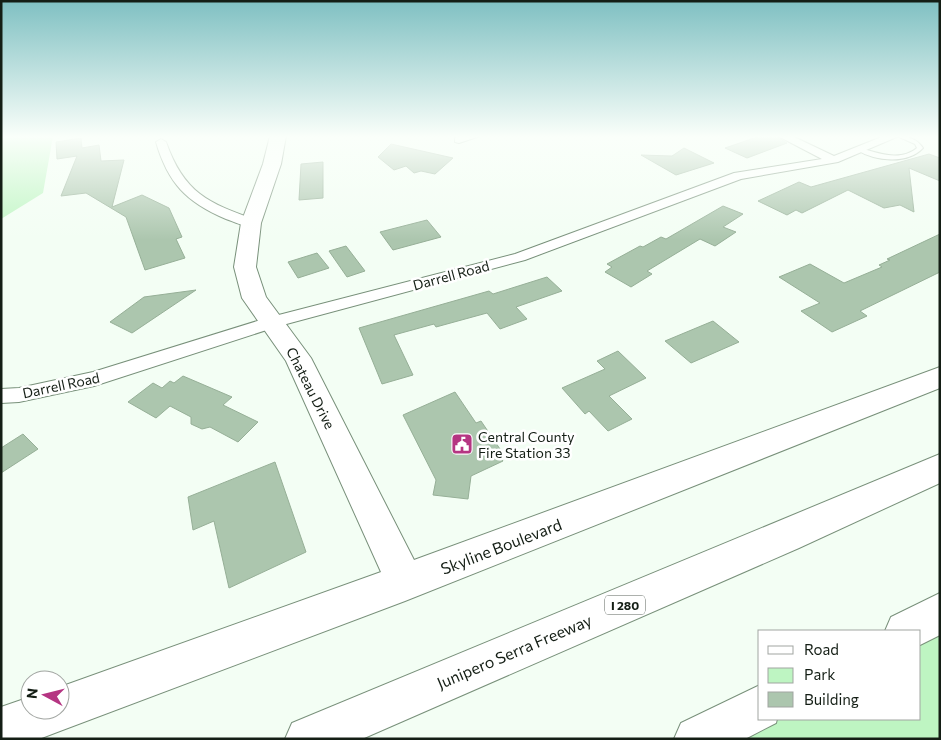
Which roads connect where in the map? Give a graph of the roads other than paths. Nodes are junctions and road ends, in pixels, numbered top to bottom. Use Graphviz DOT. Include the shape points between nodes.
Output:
graph roads {
  1 [pos="172,171"];
  2 [pos="270,171"];
  3 [pos="771,171"];
  4 [pos="251,223"];
  5 [pos="273,322"];
  6 [pos="940,377"];
  7 [pos="1,396"];
  8 [pos="940,468"];
  9 [pos="405,582"];
  10 [pos="940,614"];
  11 [pos="907,630"];
  12 [pos="70,705"];
  13 [pos="758,707"];
  14 [pos="28,720"];
  15 [pos="1,730"];
  16 [pos="308,739"];
  17 [pos="697,739"];
  1 -- 4 [label="street" via="178,183 216,211"];
  2 -- 4 [label="main road, Chateau Drive"];
  3 -- 5 [label="street, Darrell Road" via="738,176 520,257"];
  4 -- 5 [label="main road, Chateau Drive" via="245,266 254,298"];
  5 -- 7 [label="street, Darrell Road" via="94,380"];
  5 -- 9 [label="main road, Chateau Drive" via="298,358"];
  6 -- 9 [label="main road, Skyline Boulevard"];
  8 -- 16 [label="main road, Junipero Serra Freeway / I 280"];
  9 -- 12 [label="main road, Skyline Boulevard"];
  10 -- 11 [label="main road"];
  13 -- 17 [label="main road"];
  14 -- 15 [label="main road"];
}
